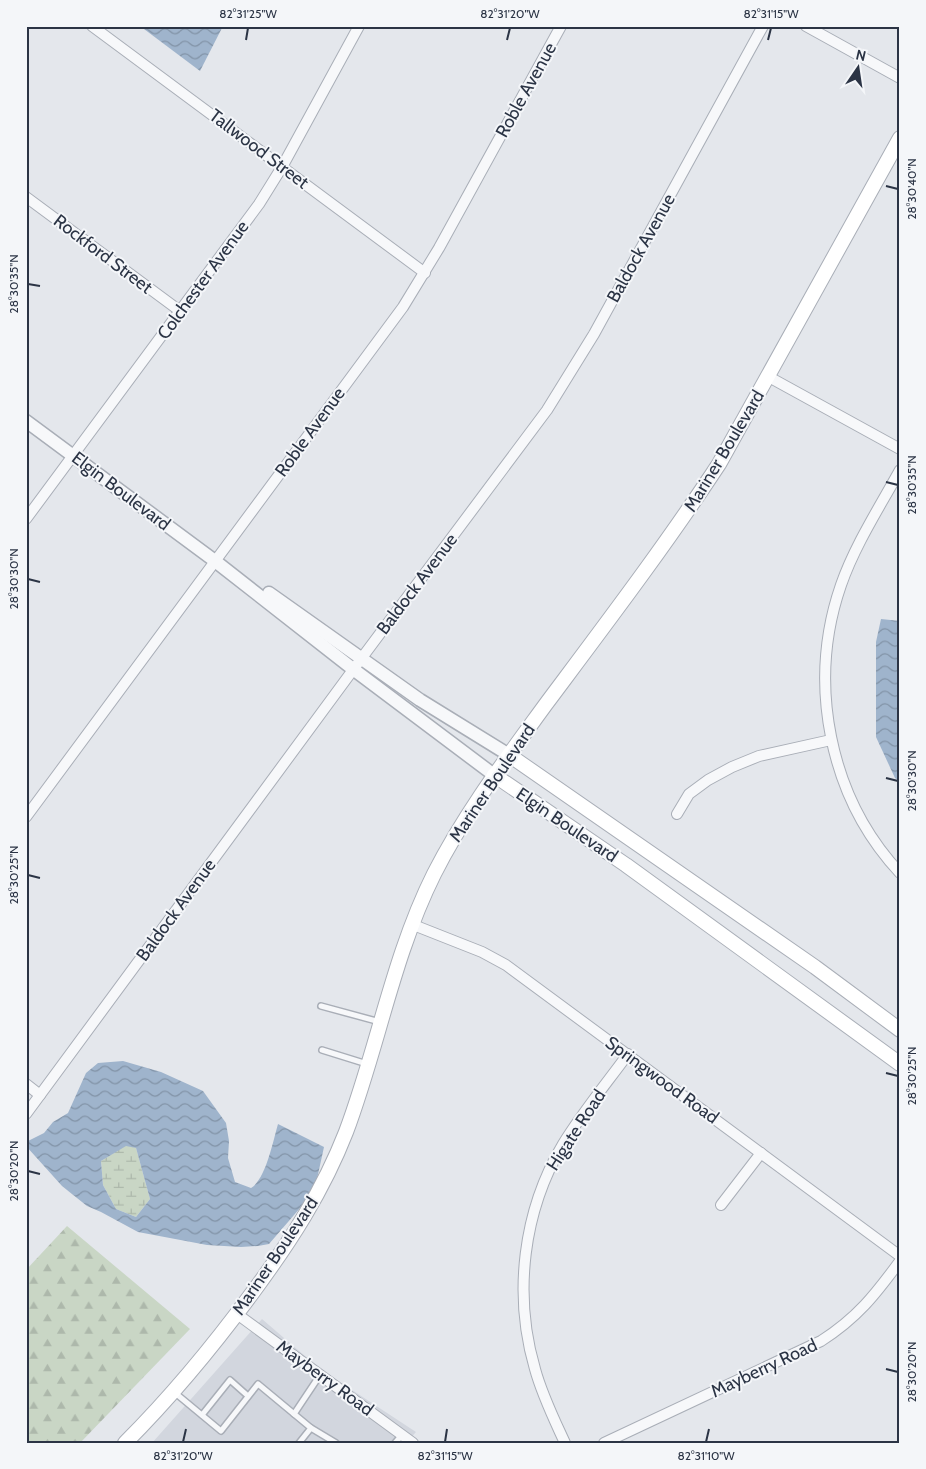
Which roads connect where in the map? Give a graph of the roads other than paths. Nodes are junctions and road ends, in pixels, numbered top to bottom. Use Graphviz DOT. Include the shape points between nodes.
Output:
graph roads {
  1 [pos="92,26"];
  2 [pos="359,26"];
  3 [pos="561,26"];
  4 [pos="763,26"];
  5 [pos="806,26"];
  6 [pos="900,78"];
  7 [pos="900,138"];
  8 [pos="282,167"];
  9 [pos="26,197"];
  10 [pos="425,273"];
  11 [pos="180,311"];
  12 [pos="769,377"];
  13 [pos="26,421"];
  14 [pos="900,449"];
  15 [pos="73,456"];
  16 [pos="900,470"];
  17 [pos="26,519"];
  18 [pos="215,561"];
  19 [pos="357,664"];
  20 [pos="831,740"];
  21 [pos="508,756"];
  22 [pos="494,775"];
  23 [pos="677,814"];
  24 [pos="26,817"];
  25 [pos="900,873"];
  26 [pos="412,924"];
  27 [pos="321,1006"];
  28 [pos="380,1022"];
  29 [pos="900,1030"];
  30 [pos="322,1050"];
  31 [pos="628,1054"];
  32 [pos="367,1064"];
  33 [pos="900,1064"];
  34 [pos="26,1084"];
  35 [pos="40,1095"];
  36 [pos="26,1114"];
  37 [pos="761,1153"];
  38 [pos="722,1205"];
  39 [pos="900,1256"];
  40 [pos="900,1261"];
  41 [pos="237,1314"];
  42 [pos="320,1375"];
  43 [pos="174,1391"];
  44 [pos="248,1396"];
  45 [pos="233,1403"];
  46 [pos="239,1408"];
  47 [pos="294,1414"];
  48 [pos="202,1415"];
  49 [pos="311,1428"];
  50 [pos="399,1439"];
  51 [pos="128,1442"];
  52 [pos="299,1443"];
  53 [pos="336,1443"];
  54 [pos="413,1443"];
  55 [pos="565,1443"];
  56 [pos="604,1443"];
  1 -- 8 [label="street, Tallwood Street"];
  2 -- 8 [label="street, Colchester Avenue"];
  3 -- 10 [label="street, Roble Avenue"];
  4 -- 19 [label="street, Baldock Avenue" via="576,364 547,410"];
  5 -- 6 [label="street"];
  7 -- 12 [label="main road, Mariner Boulevard"];
  8 -- 10 [label="street, Tallwood Street"];
  8 -- 11 [label="street, Colchester Avenue" via="259,204"];
  9 -- 11 [label="street, Rockford Street"];
  10 -- 18 [label="street, Roble Avenue"];
  11 -- 15 [label="street, Colchester Avenue"];
  12 -- 14 [label="street"];
  12 -- 21 [label="main road, Mariner Boulevard" via="688,512"];
  13 -- 15 [label="street, Elgin Boulevard"];
  15 -- 17 [label="street, Colchester Avenue"];
  15 -- 18 [label="street, Elgin Boulevard"];
  16 -- 20 [label="street" via="853,558 834,611 825,672"];
  18 -- 19 [label="street, Elgin Boulevard"];
  18 -- 24 [label="street, Roble Avenue"];
  19 -- 21 [label="street, Elgin Boulevard"];
  19 -- 22 [label="street, Elgin Boulevard"];
  19 -- 35 [label="street, Baldock Avenue"];
  20 -- 23 [label="street" via="767,754 732,767 689,794"];
  20 -- 25 [label="street" via="842,777 862,821"];
  21 -- 22 [label="main road, Mariner Boulevard"];
  21 -- 29 [label="main road, Elgin Boulevard" via="815,967"];
  22 -- 26 [label="main road, Mariner Boulevard" via="455,835"];
  22 -- 33 [label="main road, Elgin Boulevard" via="634,871"];
  26 -- 28 [label="main road, Mariner Boulevard"];
  26 -- 31 [label="street, Springwood Road" via="506,965"];
  27 -- 28 [label="lane"];
  28 -- 32 [label="main road, Mariner Boulevard"];
  30 -- 32 [label="lane"];
  31 -- 37 [label="street, Springwood Road"];
  31 -- 55 [label="street, Higate Road" via="578,1122 549,1171 533,1216 526,1254 523,1286 528,1343 544,1395"];
  32 -- 41 [label="main road, Mariner Boulevard" via="346,1132 328,1174 284,1249"];
  34 -- 35 [label="street"];
  35 -- 36 [label="street, Baldock Avenue"];
  37 -- 38 [label="street"];
  37 -- 39 [label="street, Springwood Road"];
  40 -- 56 [label="street, Mayberry Road" via="858,1314 821,1341"];
  41 -- 42 [label="street, Mayberry Road"];
  41 -- 43 [label="main road, Mariner Boulevard"];
  42 -- 47 [label="lane"];
  42 -- 50 [label="street, Mayberry Road"];
  43 -- 48 [label="lane"];
  43 -- 51 [label="main road, Mariner Boulevard"];
  44 -- 46 [label="lane"];
  44 -- 47 [label="lane" via="258,1384"];
  44 -- 48 [label="lane" via="230,1380"];
  45 -- 46 [label="lane"];
  46 -- 48 [label="lane" via="221,1431"];
  47 -- 49 [label="lane"];
  49 -- 52 [label="lane"];
  49 -- 53 [label="lane"];
  50 -- 54 [label="street, Mayberry Road"];
}
